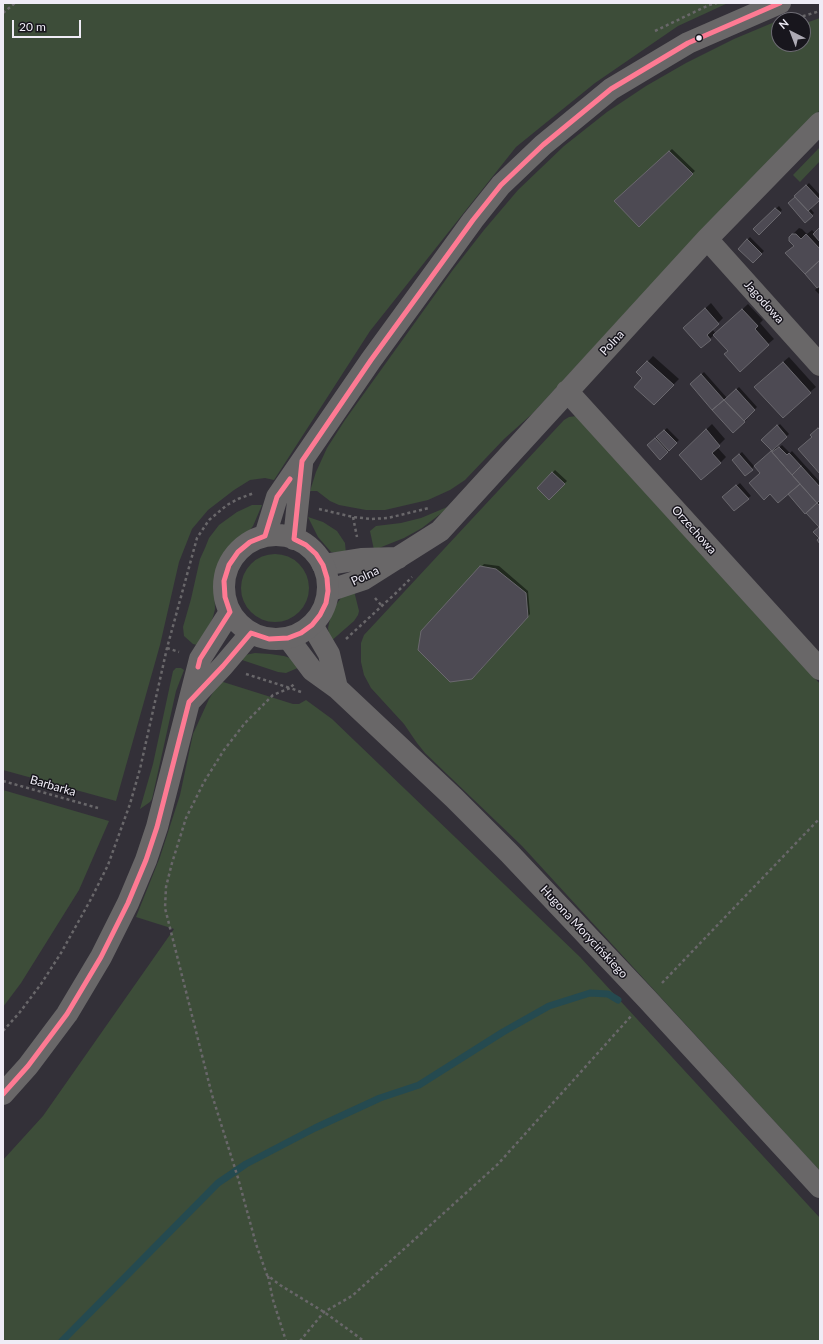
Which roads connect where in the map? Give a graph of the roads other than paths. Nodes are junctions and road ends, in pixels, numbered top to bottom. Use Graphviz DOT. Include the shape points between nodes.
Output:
graph roads {
  1 [pos="780,3"];
  2 [pos="820,123"];
  3 [pos="707,239"];
  4 [pos="820,365"];
  5 [pos="567,391"];
  6 [pos="302,461"];
  7 [pos="265,536"];
  8 [pos="294,538"];
  9 [pos="399,558"];
  10 [pos="323,565"];
  11 [pos="328,591"];
  12 [pos="230,612"];
  13 [pos="312,625"];
  14 [pos="251,633"];
  15 [pos="288,638"];
  16 [pos="820,669"];
  17 [pos="337,688"];
  18 [pos="189,702"];
  19 [pos="3,1094"];
  20 [pos="820,1187"];
  1 -- 6 [label="street" via="688,43 611,89 543,145 501,185 371,360"];
  2 -- 3 [label="street, Polna"];
  3 -- 4 [label="street, Jagodowa"];
  3 -- 5 [label="street, Polna"];
  5 -- 9 [label="street, Polna" via="440,531"];
  5 -- 16 [label="street, Orzechowa"];
  6 -- 7 [label="street" via="277,497"];
  6 -- 8 [label="street"];
  7 -- 8 [label="street" via="280,535"];
  7 -- 12 [label="street" via="242,548 229,565 224,581 225,597"];
  8 -- 10 [label="street" via="316,554"];
  9 -- 10 [label="street, Polna" via="361,559"];
  9 -- 11 [label="street, Polna" via="364,580"];
  10 -- 11 [label="street"];
  11 -- 13 [label="street" via="326,603"];
  12 -- 14 [label="street" via="239,624"];
  12 -- 18 [label="street" via="200,659"];
  13 -- 15 [label="street"];
  13 -- 17 [label="street" via="329,654"];
  14 -- 15 [label="street" via="269,639"];
  14 -- 18 [label="street"];
  15 -- 17 [label="street, Hugona Morycińskiego" via="312,670"];
  17 -- 20 [label="street, Hugona Morycińskiego" via="483,826"];
  18 -- 19 [label="street" via="157,827 128,903 101,957 67,1014 28,1066"];
}
